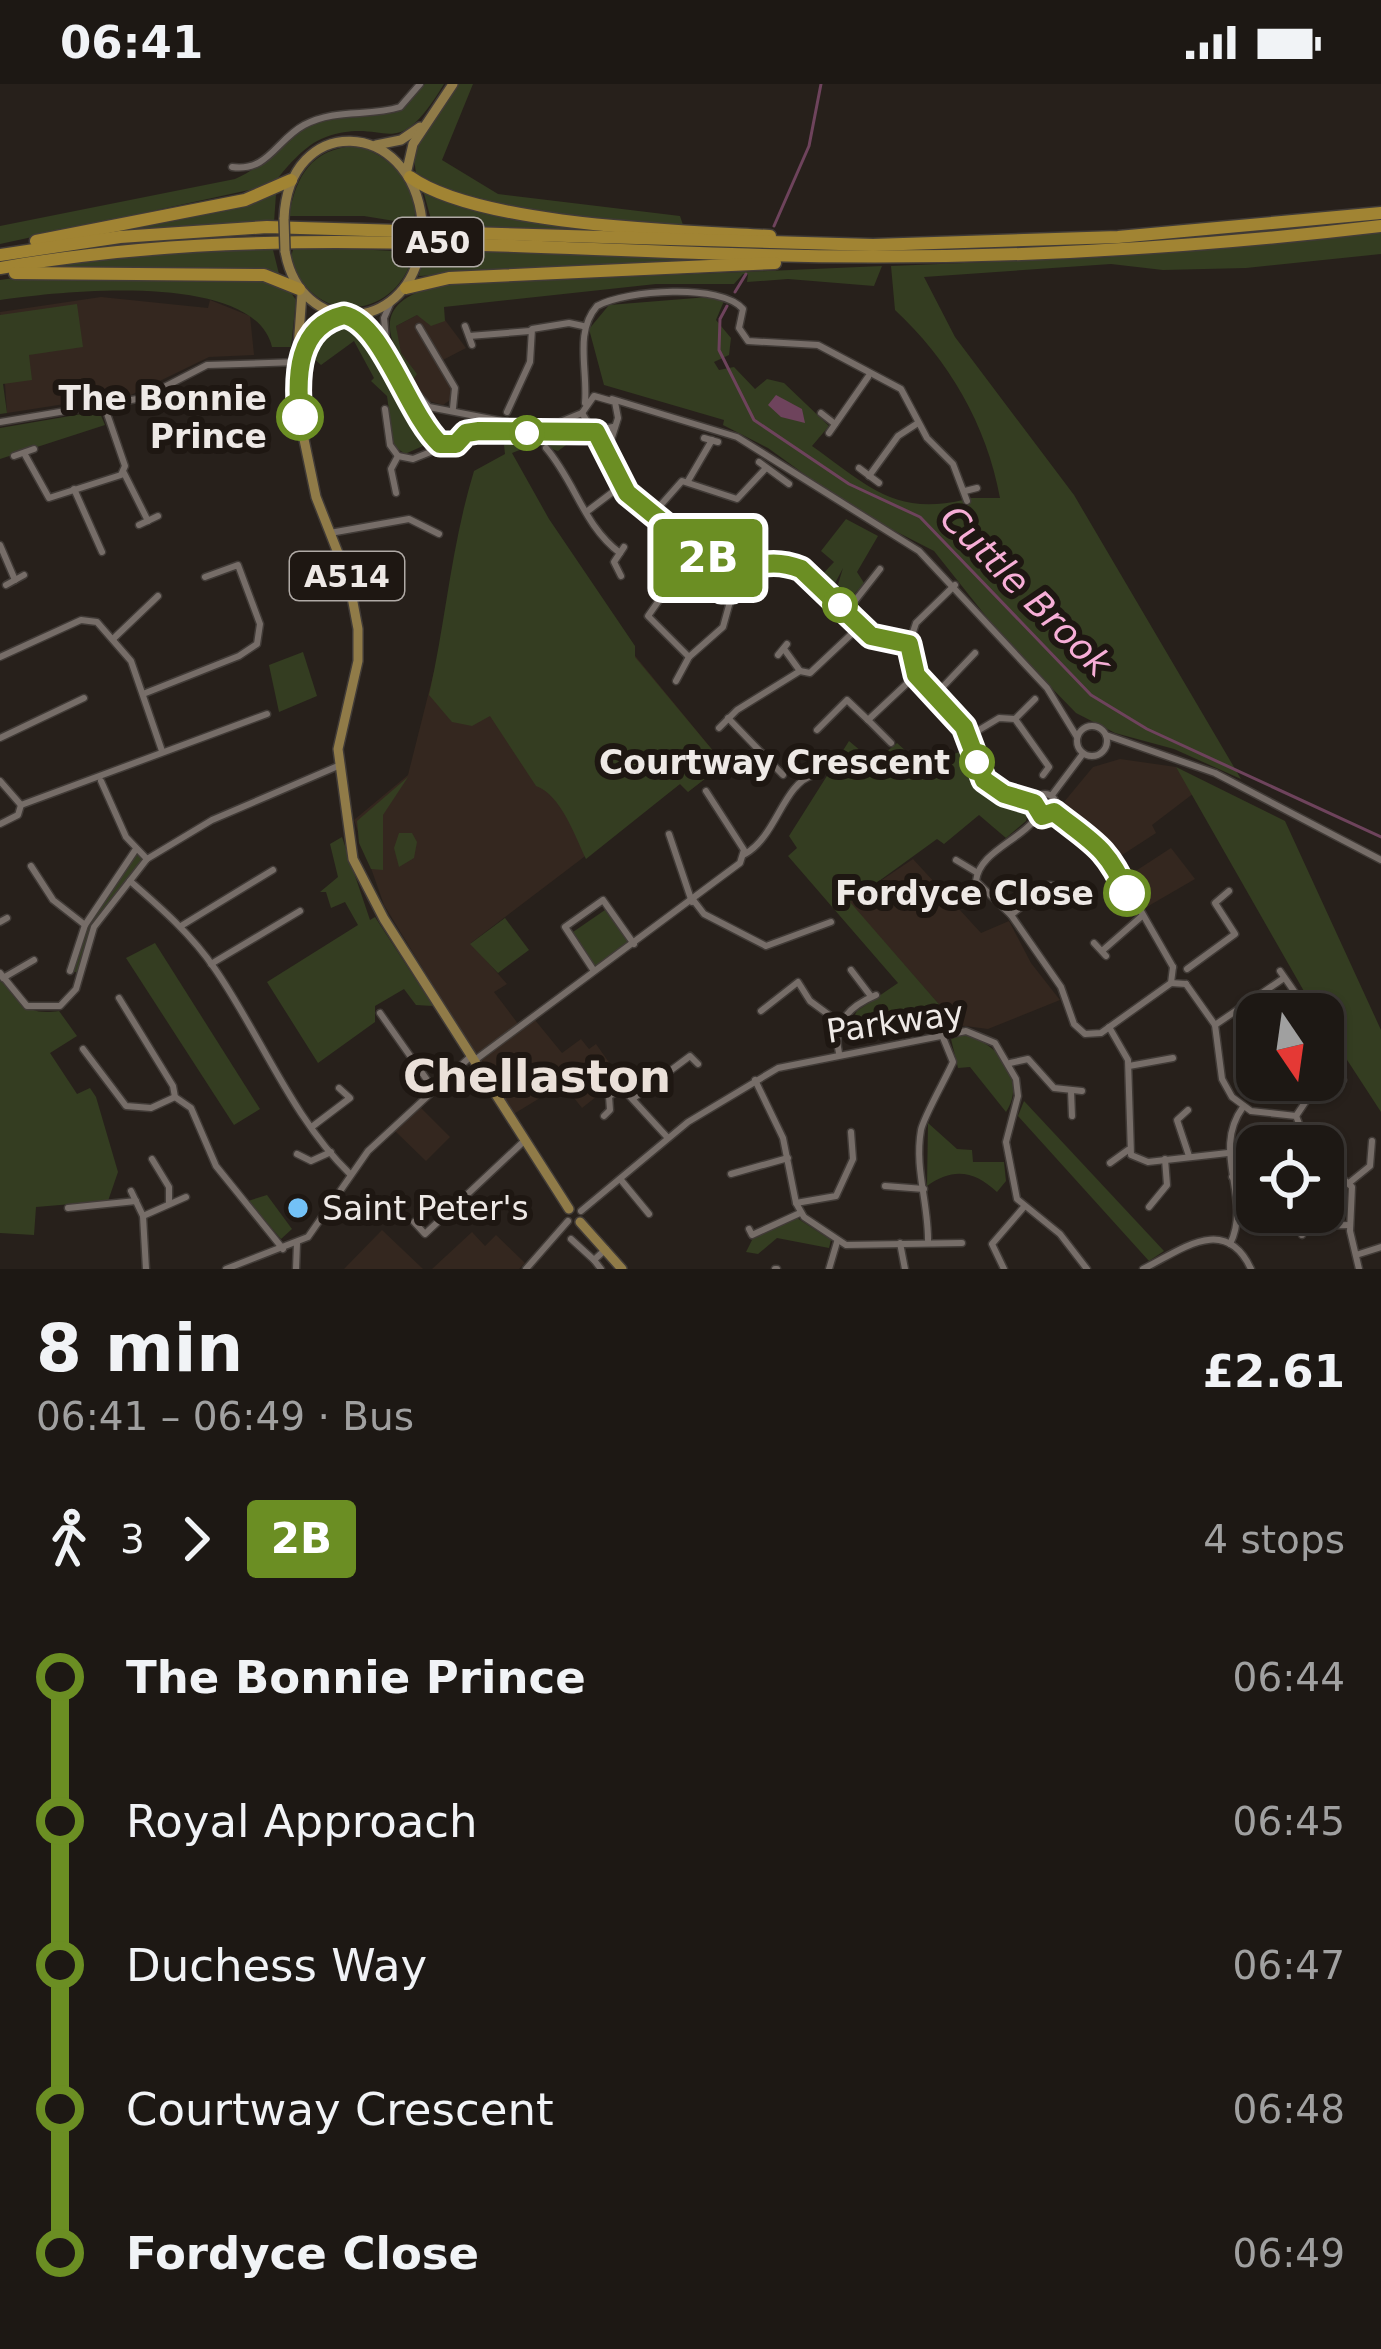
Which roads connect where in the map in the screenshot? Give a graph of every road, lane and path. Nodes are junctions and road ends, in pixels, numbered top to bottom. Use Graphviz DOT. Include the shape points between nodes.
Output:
graph roads {
  1 [pos="420,84"];
  2 [pos="453,84"];
  3 [pos="424,124"];
  4 [pos="375,145"];
  5 [pos="232,167"];
  6 [pos="408,174"];
  7 [pos="291,180"];
  8 [pos="1381,213"];
  9 [pos="1381,226"];
  10 [pos="873,245"];
  11 [pos="0,252"];
  12 [pos="860,256"];
  13 [pos="0,272"];
  14 [pos="406,288"];
  15 [pos="300,291"];
  16 [pos="391,302"];
  17 [pos="348,315"];
  18 [pos="465,326"];
  19 [pos="583,326"];
  20 [pos="419,328"];
  21 [pos="530,331"];
  22 [pos="469,336"];
  23 [pos="472,345"];
  24 [pos="298,362"];
  25 [pos="588,371"];
  26 [pos="868,376"];
  27 [pos="602,394"];
  28 [pos="500,398"];
  29 [pos="612,399"];
  30 [pos="510,400"];
  31 [pos="585,403"];
  32 [pos="104,405"];
  33 [pos="385,409"];
  34 [pos="453,409"];
  35 [pos="643,409"];
  36 [pos="441,410"];
  37 [pos="507,412"];
  38 [pos="581,413"];
  39 [pos="821,413"];
  40 [pos="464,415"];
  41 [pos="618,418"];
  42 [pos="0,422"];
  43 [pos="918,423"];
  44 [pos="835,424"];
  45 [pos="613,427"];
  46 [pos="593,430"];
  47 [pos="431,433"];
  48 [pos="466,433"];
  49 [pos="829,433"];
  50 [pos="711,440"];
  51 [pos="447,446"];
  52 [pos="547,448"];
  53 [pos="34,449"];
  54 [pos="24,453"];
  55 [pos="423,454"];
  56 [pos="608,454"];
  57 [pos="398,456"];
  58 [pos="14,457"];
  59 [pos="859,468"];
  60 [pos="124,473"];
  61 [pos="869,476"];
  62 [pos="688,481"];
  63 [pos="879,483"];
  64 [pos="790,484"];
  65 [pos="622,485"];
  66 [pos="977,488"];
  67 [pos="74,489"];
  68 [pos="965,491"];
  69 [pos="396,493"];
  70 [pos="967,501"];
  71 [pos="589,510"];
  72 [pos="651,516"];
  73 [pos="158,517"];
  74 [pos="148,520"];
  75 [pos="139,525"];
  76 [pos="427,530"];
  77 [pos="330,533"];
  78 [pos="439,534"];
  79 [pos="422,539"];
  80 [pos="0,545"];
  81 [pos="96,547"];
  82 [pos="709,560"];
  83 [pos="752,568"];
  84 [pos="880,568"];
  85 [pos="727,574"];
  86 [pos="25,575"];
  87 [pos="621,576"];
  88 [pos="205,577"];
  89 [pos="15,580"];
  90 [pos="717,582"];
  91 [pos="955,585"];
  92 [pos="6,586"];
  93 [pos="735,586"];
  94 [pos="667,590"];
  95 [pos="723,592"];
  96 [pos="158,596"];
  97 [pos="727,610"];
  98 [pos="847,611"];
  99 [pos="860,626"];
  100 [pos="113,639"];
  101 [pos="909,644"];
  102 [pos="783,649"];
  103 [pos="975,652"];
  104 [pos="689,656"];
  105 [pos="0,657"];
  106 [pos="800,671"];
  107 [pos="916,675"];
  108 [pos="676,681"];
  109 [pos="143,694"];
  110 [pos="936,694"];
  111 [pos="84,698"];
  112 [pos="1035,699"];
  113 [pos="263,713"];
  114 [pos="1067,713"];
  115 [pos="728,718"];
  116 [pos="1015,719"];
  117 [pos="868,720"];
  118 [pos="1089,727"];
  119 [pos="719,728"];
  120 [pos="817,730"];
  121 [pos="1106,735"];
  122 [pos="969,736"];
  123 [pos="1077,737"];
  124 [pos="0,738"];
  125 [pos="891,743"];
  126 [pos="1131,745"];
  127 [pos="162,751"];
  128 [pos="1104,751"];
  129 [pos="1083,754"];
  130 [pos="338,766"];
  131 [pos="774,766"];
  132 [pos="766,774"];
  133 [pos="783,775"];
  134 [pos="814,775"];
  135 [pos="1043,775"];
  136 [pos="100,779"];
  137 [pos="0,782"];
  138 [pos="711,793"];
  139 [pos="1052,795"];
  140 [pos="1034,803"];
  141 [pos="21,805"];
  142 [pos="1054,812"];
  143 [pos="1039,814"];
  144 [pos="0,824"];
  145 [pos="669,834"];
  146 [pos="136,849"];
  147 [pos="745,854"];
  148 [pos="147,859"];
  149 [pos="956,860"];
  150 [pos="1381,860"];
  151 [pos="32,866"];
  152 [pos="273,870"];
  153 [pos="976,872"];
  154 [pos="129,880"];
  155 [pos="1081,892"];
  156 [pos="1229,892"];
  157 [pos="693,902"];
  158 [pos="301,911"];
  159 [pos="1011,915"];
  160 [pos="1142,916"];
  161 [pos="85,925"];
  162 [pos="181,926"];
  163 [pos="827,927"];
  164 [pos="1244,928"];
  165 [pos="1235,934"];
  166 [pos="1094,943"];
  167 [pos="634,944"];
  168 [pos="34,960"];
  169 [pos="212,964"];
  170 [pos="1173,967"];
  171 [pos="1187,969"];
  172 [pos="70,970"];
  173 [pos="851,970"];
  174 [pos="594,972"];
  175 [pos="1,975"];
  176 [pos="1171,983"];
  177 [pos="1186,984"];
  178 [pos="1262,993"];
  179 [pos="1295,993"];
  180 [pos="119,998"];
  181 [pos="761,1011"];
  182 [pos="380,1013"];
  183 [pos="1236,1013"];
  184 [pos="840,1023"];
  185 [pos="1215,1024"];
  186 [pos="1109,1027"];
  187 [pos="942,1035"];
  188 [pos="83,1049"];
  189 [pos="839,1053"];
  190 [pos="1173,1058"];
  191 [pos="472,1059"];
  192 [pos="1160,1061"];
  193 [pos="1010,1063"];
  194 [pos="698,1064"];
  195 [pos="1129,1066"];
  196 [pos="1162,1073"];
  197 [pos="754,1080"];
  198 [pos="432,1087"];
  199 [pos="339,1088"];
  200 [pos="1071,1090"];
  201 [pos="1082,1091"];
  202 [pos="175,1097"];
  203 [pos="634,1098"];
  204 [pos="1311,1101"];
  205 [pos="1244,1107"];
  206 [pos="1188,1110"];
  207 [pos="604,1116"];
  208 [pos="1072,1116"];
  209 [pos="1296,1116"];
  210 [pos="1166,1120"];
  211 [pos="1177,1120"];
  212 [pos="1299,1125"];
  213 [pos="313,1126"];
  214 [pos="850,1132"];
  215 [pos="668,1138"];
  216 [pos="1372,1141"];
  217 [pos="523,1142"];
  218 [pos="1128,1150"];
  219 [pos="331,1152"];
  220 [pos="1377,1152"];
  221 [pos="1228,1153"];
  222 [pos="297,1154"];
  223 [pos="1189,1156"];
  224 [pos="788,1158"];
  225 [pos="1165,1160"];
  226 [pos="1110,1163"];
  227 [pos="152,1166"];
  228 [pos="350,1174"];
  229 [pos="731,1174"];
  230 [pos="1236,1176"];
  231 [pos="1232,1177"];
  232 [pos="620,1178"];
  233 [pos="1344,1181"];
  234 [pos="1349,1183"];
  235 [pos="885,1186"];
  236 [pos="924,1189"];
  237 [pos="131,1191"];
  238 [pos="187,1197"];
  239 [pos="1158,1199"];
  240 [pos="136,1201"];
  241 [pos="169,1203"];
  242 [pos="796,1203"];
  243 [pos="1148,1207"];
  244 [pos="1165,1207"];
  245 [pos="68,1208"];
  246 [pos="1023,1208"];
  247 [pos="800,1213"];
  248 [pos="649,1214"];
  249 [pos="575,1215"];
  250 [pos="143,1216"];
  251 [pos="414,1222"];
  252 [pos="1344,1226"];
  253 [pos="1350,1226"];
  254 [pos="749,1229"];
  255 [pos="571,1239"];
  256 [pos="837,1242"];
  257 [pos="900,1243"];
  258 [pos="928,1243"];
  259 [pos="962,1243"];
  260 [pos="297,1244"];
  261 [pos="1230,1244"];
  262 [pos="1381,1247"];
  263 [pos="283,1249"];
  264 [pos="606,1249"];
  265 [pos="1356,1255"];
  266 [pos="594,1259"];
  267 [pos="146,1269"];
  268 [pos="226,1269"];
  269 [pos="296,1269"];
  270 [pos="526,1269"];
  271 [pos="601,1269"];
  272 [pos="622,1269"];
  273 [pos="830,1269"];
  274 [pos="904,1269"];
  275 [pos="1004,1269"];
  276 [pos="1087,1269"];
  277 [pos="1143,1269"];
  278 [pos="1251,1269"];
  279 [pos="1359,1269"];
  1 -- 5 [label="street" via="400,107 325,116 298,128 258,165"];
  2 -- 3 [label="main road"];
  3 -- 4 [label="main road"];
  3 -- 6 [label="main road"];
  4 -- 6 [label="main road"];
  4 -- 7 [label="main road" via="324,147"];
  6 -- 10 [label="highway" via="446,195 520,211"];
  6 -- 14 [label="main road, bridge" via="422,221"];
  7 -- 11 [label="highway" via="245,200"];
  7 -- 15 [label="main road, bridge" via="285,251"];
  8 -- 10 [label="highway, A50" via="1118,237"];
  9 -- 12 [label="highway, A50" via="1107,249"];
  10 -- 11 [label="highway, A50" via="305,226"];
  12 -- 13 [label="highway, A50" via="309,240 147,248"];
  12 -- 14 [label="highway" via="448,278"];
  13 -- 15 [label="highway" via="251,274"];
  14 -- 16 [label="main road"];
  15 -- 17 [label="main road"];
  15 -- 24 [label="main road, A514"];
  16 -- 17 [label="main road"];
  16 -- 36 [label="street" via="383,325 390,349 419,398"];
  17 -- 24 [label="main road" via="312,331"];
  17 -- 47 [label="street" via="368,327"];
  18 -- 22 [label="street"];
  19 -- 21 [label="street"];
  19 -- 25 [label="street"];
  19 -- 26 [label="street" via="606,301 713,292 741,305 739,328 748,340 818,345"];
  20 -- 34 [label="street" via="455,388"];
  21 -- 22 [label="street"];
  21 -- 30 [label="street" via="530,362"];
  22 -- 23 [label="street"];
  24 -- 32 [label="street" via="207,365 143,398"];
  24 -- 77 [label="main road, A514" via="311,478"];
  25 -- 27 [label="street"];
  25 -- 31 [label="street"];
  26 -- 43 [label="street" via="901,389"];
  26 -- 44 [label="street"];
  27 -- 29 [label="street"];
  27 -- 31 [label="street"];
  28 -- 30 [label="street"];
  29 -- 35 [label="street"];
  29 -- 41 [label="street"];
  30 -- 37 [label="street"];
  31 -- 38 [label="street"];
  32 -- 42 [label="street"];
  32 -- 60 [label="street"];
  33 -- 57 [label="street"];
  34 -- 36 [label="street"];
  34 -- 40 [label="street"];
  35 -- 41 [label="street"];
  35 -- 91 [label="street" via="750,444 919,551"];
  36 -- 47 [label="street"];
  38 -- 40 [label="street" via="531,424"];
  38 -- 46 [label="street"];
  39 -- 44 [label="street"];
  40 -- 48 [label="street"];
  41 -- 45 [label="street"];
  43 -- 61 [label="street"];
  43 -- 68 [label="street"];
  44 -- 49 [label="street"];
  45 -- 46 [label="street"];
  45 -- 56 [label="street"];
  46 -- 48 [label="street"];
  46 -- 56 [label="street"];
  47 -- 51 [label="street"];
  47 -- 55 [label="street"];
  48 -- 51 [label="street"];
  50 -- 62 [label="street"];
  51 -- 55 [label="street"];
  52 -- 71 [label="street"];
  53 -- 54 [label="street"];
  54 -- 58 [label="street"];
  54 -- 67 [label="street" via="43,495"];
  55 -- 57 [label="street"];
  56 -- 65 [label="street"];
  57 -- 69 [label="street" via="391,469"];
  59 -- 61 [label="street"];
  60 -- 67 [label="street"];
  60 -- 74 [label="street"];
  61 -- 63 [label="street"];
  62 -- 64 [label="street" via="736,499 762,465"];
  62 -- 72 [label="street" via="675,485"];
  65 -- 71 [label="street"];
  65 -- 72 [label="street"];
  66 -- 68 [label="street"];
  67 -- 81 [label="street"];
  68 -- 70 [label="street"];
  71 -- 87 [label="street" via="597,535 622,550 614,562"];
  72 -- 82 [label="street"];
  73 -- 74 [label="street"];
  74 -- 75 [label="street"];
  76 -- 77 [label="street" via="409,519"];
  76 -- 78 [label="street"];
  76 -- 79 [label="street"];
  77 -- 130 [label="main road, A514" via="359,642"];
  80 -- 89 [label="street"];
  82 -- 85 [label="street"];
  82 -- 90 [label="street"];
  83 -- 85 [label="street"];
  83 -- 93 [label="street"];
  83 -- 98 [label="street" via="772,562 801,569"];
  84 -- 98 [label="street" via="866,573"];
  85 -- 90 [label="street"];
  85 -- 93 [label="street"];
  86 -- 89 [label="street"];
  88 -- 109 [label="street" via="238,565 260,624 256,644"];
  89 -- 92 [label="street"];
  90 -- 95 [label="street"];
  91 -- 101 [label="street" via="923,614"];
  91 -- 114 [label="street"];
  93 -- 95 [label="street"];
  93 -- 97 [label="street"];
  94 -- 104 [label="street" via="645,619"];
  95 -- 97 [label="street"];
  96 -- 100 [label="street"];
  97 -- 104 [label="street" via="723,627"];
  98 -- 99 [label="street"];
  99 -- 101 [label="street"];
  99 -- 106 [label="street" via="814,671"];
  100 -- 105 [label="street" via="87,619"];
  100 -- 109 [label="street"];
  101 -- 107 [label="street"];
  102 -- 106 [label="street"];
  103 -- 110 [label="street"];
  104 -- 108 [label="street"];
  106 -- 115 [label="street"];
  107 -- 110 [label="street"];
  107 -- 117 [label="street"];
  109 -- 127 [label="street"];
  110 -- 122 [label="street"];
  111 -- 124 [label="street"];
  112 -- 116 [label="street"];
  113 -- 127 [label="street"];
  114 -- 118 [label="street"];
  114 -- 123 [label="street"];
  115 -- 119 [label="street"];
  115 -- 131 [label="street"];
  116 -- 122 [label="street" via="999,718"];
  116 -- 135 [label="street" via="1052,765"];
  117 -- 120 [label="street" via="847,700"];
  117 -- 125 [label="street"];
  118 -- 121 [label="street"];
  118 -- 123 [label="street"];
  121 -- 126 [label="street"];
  121 -- 128 [label="street"];
  122 -- 140 [label="street" via="990,786"];
  123 -- 129 [label="street"];
  126 -- 128 [label="street"];
  126 -- 150 [label="street" via="1215,773"];
  127 -- 136 [label="street"];
  128 -- 129 [label="street"];
  129 -- 139 [label="street"];
  130 -- 148 [label="street" via="212,820"];
  130 -- 191 [label="main road, A514" via="361,878"];
  131 -- 132 [label="street"];
  131 -- 133 [label="street"];
  134 -- 147 [label="street"];
  136 -- 141 [label="street"];
  136 -- 146 [label="street"];
  137 -- 141 [label="street"];
  138 -- 147 [label="street"];
  139 -- 140 [label="street"];
  139 -- 142 [label="street"];
  140 -- 143 [label="street"];
  141 -- 144 [label="street"];
  142 -- 143 [label="street"];
  142 -- 160 [label="street" via="1106,850"];
  143 -- 153 [label="street"];
  145 -- 157 [label="street"];
  146 -- 148 [label="street"];
  146 -- 161 [label="street"];
  147 -- 157 [label="street"];
  148 -- 154 [label="street"];
  149 -- 153 [label="street"];
  151 -- 161 [label="street" via="52,900"];
  152 -- 162 [label="street"];
  153 -- 159 [label="street" via="980,889"];
  154 -- 162 [label="street"];
  154 -- 175 [label="street" via="94,927 70,1000 35,1009"];
  155 -- 159 [label="street" via="1070,901 1053,884"];
  156 -- 165 [label="street" via="1210,902"];
  157 -- 163 [label="street" via="766,946"];
  157 -- 167 [label="street"];
  158 -- 169 [label="street"];
  159 -- 186 [label="street" via="1061,987 1077,1027 1090,1035"];
  160 -- 166 [label="street" via="1104,953"];
  160 -- 170 [label="street"];
  161 -- 172 [label="street"];
  162 -- 169 [label="street"];
  164 -- 165 [label="street"];
  165 -- 171 [label="street"];
  167 -- 174 [label="street"];
  167 -- 174 [label="street" via="603,900 566,927"];
  168 -- 175 [label="street"];
  169 -- 213 [label="street"];
  170 -- 171 [label="street"];
  170 -- 176 [label="street"];
  171 -- 177 [label="street"];
  173 -- 184 [label="street" via="873,996"];
  174 -- 191 [label="street"];
  176 -- 177 [label="street"];
  176 -- 186 [label="street"];
  177 -- 185 [label="street"];
  178 -- 179 [label="street" via="1282,975"];
  180 -- 202 [label="street"];
  181 -- 184 [label="street" via="798,982"];
  182 -- 198 [label="street"];
  183 -- 185 [label="street"];
  184 -- 189 [label="street"];
  185 -- 205 [label="street" via="1224,1085"];
  186 -- 195 [label="street"];
  187 -- 189 [label="street, Parkway"];
  187 -- 193 [label="street, Parkway" via="979,1033"];
  187 -- 236 [label="street" via="953,1062 922,1124"];
  188 -- 202 [label="street" via="126,1106 151,1108"];
  189 -- 197 [label="street, Parkway"];
  190 -- 192 [label="street"];
  191 -- 198 [label="street"];
  191 -- 217 [label="main road, A514"];
  192 -- 195 [label="street"];
  192 -- 196 [label="street"];
  193 -- 200 [label="street, Parkway" via="1028,1059 1054,1088"];
  193 -- 246 [label="street" via="1018,1091 1006,1142"];
  194 -- 203 [label="street" via="690,1055"];
  195 -- 218 [label="street"];
  197 -- 215 [label="street, Parkway"];
  197 -- 224 [label="street"];
  198 -- 228 [label="street"];
  199 -- 213 [label="street" via="350,1098"];
  200 -- 201 [label="street"];
  200 -- 208 [label="street"];
  202 -- 263 [label="street" via="191,1108 216,1166"];
  203 -- 207 [label="street" via="616,1090"];
  203 -- 215 [label="street"];
  204 -- 209 [label="street"];
  205 -- 209 [label="street"];
  205 -- 221 [label="street"];
  206 -- 211 [label="street"];
  209 -- 212 [label="street"];
  210 -- 211 [label="street"];
  211 -- 223 [label="street"];
  213 -- 219 [label="street"];
  214 -- 242 [label="street" via="853,1159 836,1196"];
  215 -- 232 [label="street, Parkway"];
  216 -- 220 [label="street"];
  217 -- 249 [label="main road, A514"];
  217 -- 251 [label="street" via="425,1234"];
  218 -- 225 [label="street" via="1138,1161"];
  218 -- 226 [label="street"];
  219 -- 222 [label="street" via="311,1161"];
  219 -- 228 [label="street"];
  220 -- 234 [label="street"];
  221 -- 223 [label="street"];
  221 -- 231 [label="street"];
  223 -- 225 [label="street"];
  224 -- 229 [label="street"];
  224 -- 242 [label="street"];
  225 -- 239 [label="street" via="1167,1186"];
  227 -- 241 [label="street" via="170,1186"];
  228 -- 260 [label="street" via="318,1227"];
  230 -- 231 [label="street"];
  231 -- 261 [label="street" via="1240,1214"];
  232 -- 248 [label="street"];
  232 -- 249 [label="street, Parkway"];
  233 -- 234 [label="street"];
  234 -- 253 [label="street"];
  235 -- 236 [label="street"];
  236 -- 258 [label="street"];
  237 -- 240 [label="street"];
  238 -- 241 [label="street"];
  239 -- 243 [label="street"];
  239 -- 244 [label="street"];
  240 -- 245 [label="street"];
  240 -- 250 [label="street"];
  241 -- 250 [label="street"];
  242 -- 247 [label="street"];
  246 -- 275 [label="street" via="992,1244"];
  246 -- 276 [label="street" via="1060,1234"];
  247 -- 254 [label="street" via="752,1235"];
  247 -- 256 [label="street"];
  249 -- 264 [label="main road, A514"];
  249 -- 270 [label="street, Parkway"];
  250 -- 267 [label="street"];
  252 -- 253 [label="street"];
  253 -- 265 [label="street"];
  255 -- 266 [label="street"];
  256 -- 257 [label="street"];
  256 -- 273 [label="street"];
  257 -- 258 [label="street"];
  257 -- 274 [label="street"];
  258 -- 259 [label="street"];
  260 -- 263 [label="street"];
  260 -- 269 [label="street"];
  261 -- 277 [label="street" via="1200,1239"];
  261 -- 278 [label="street"];
  262 -- 265 [label="street"];
  263 -- 268 [label="street"];
  264 -- 266 [label="street"];
  264 -- 272 [label="main road, A514"];
  265 -- 279 [label="street"];
  266 -- 271 [label="street"];
}
